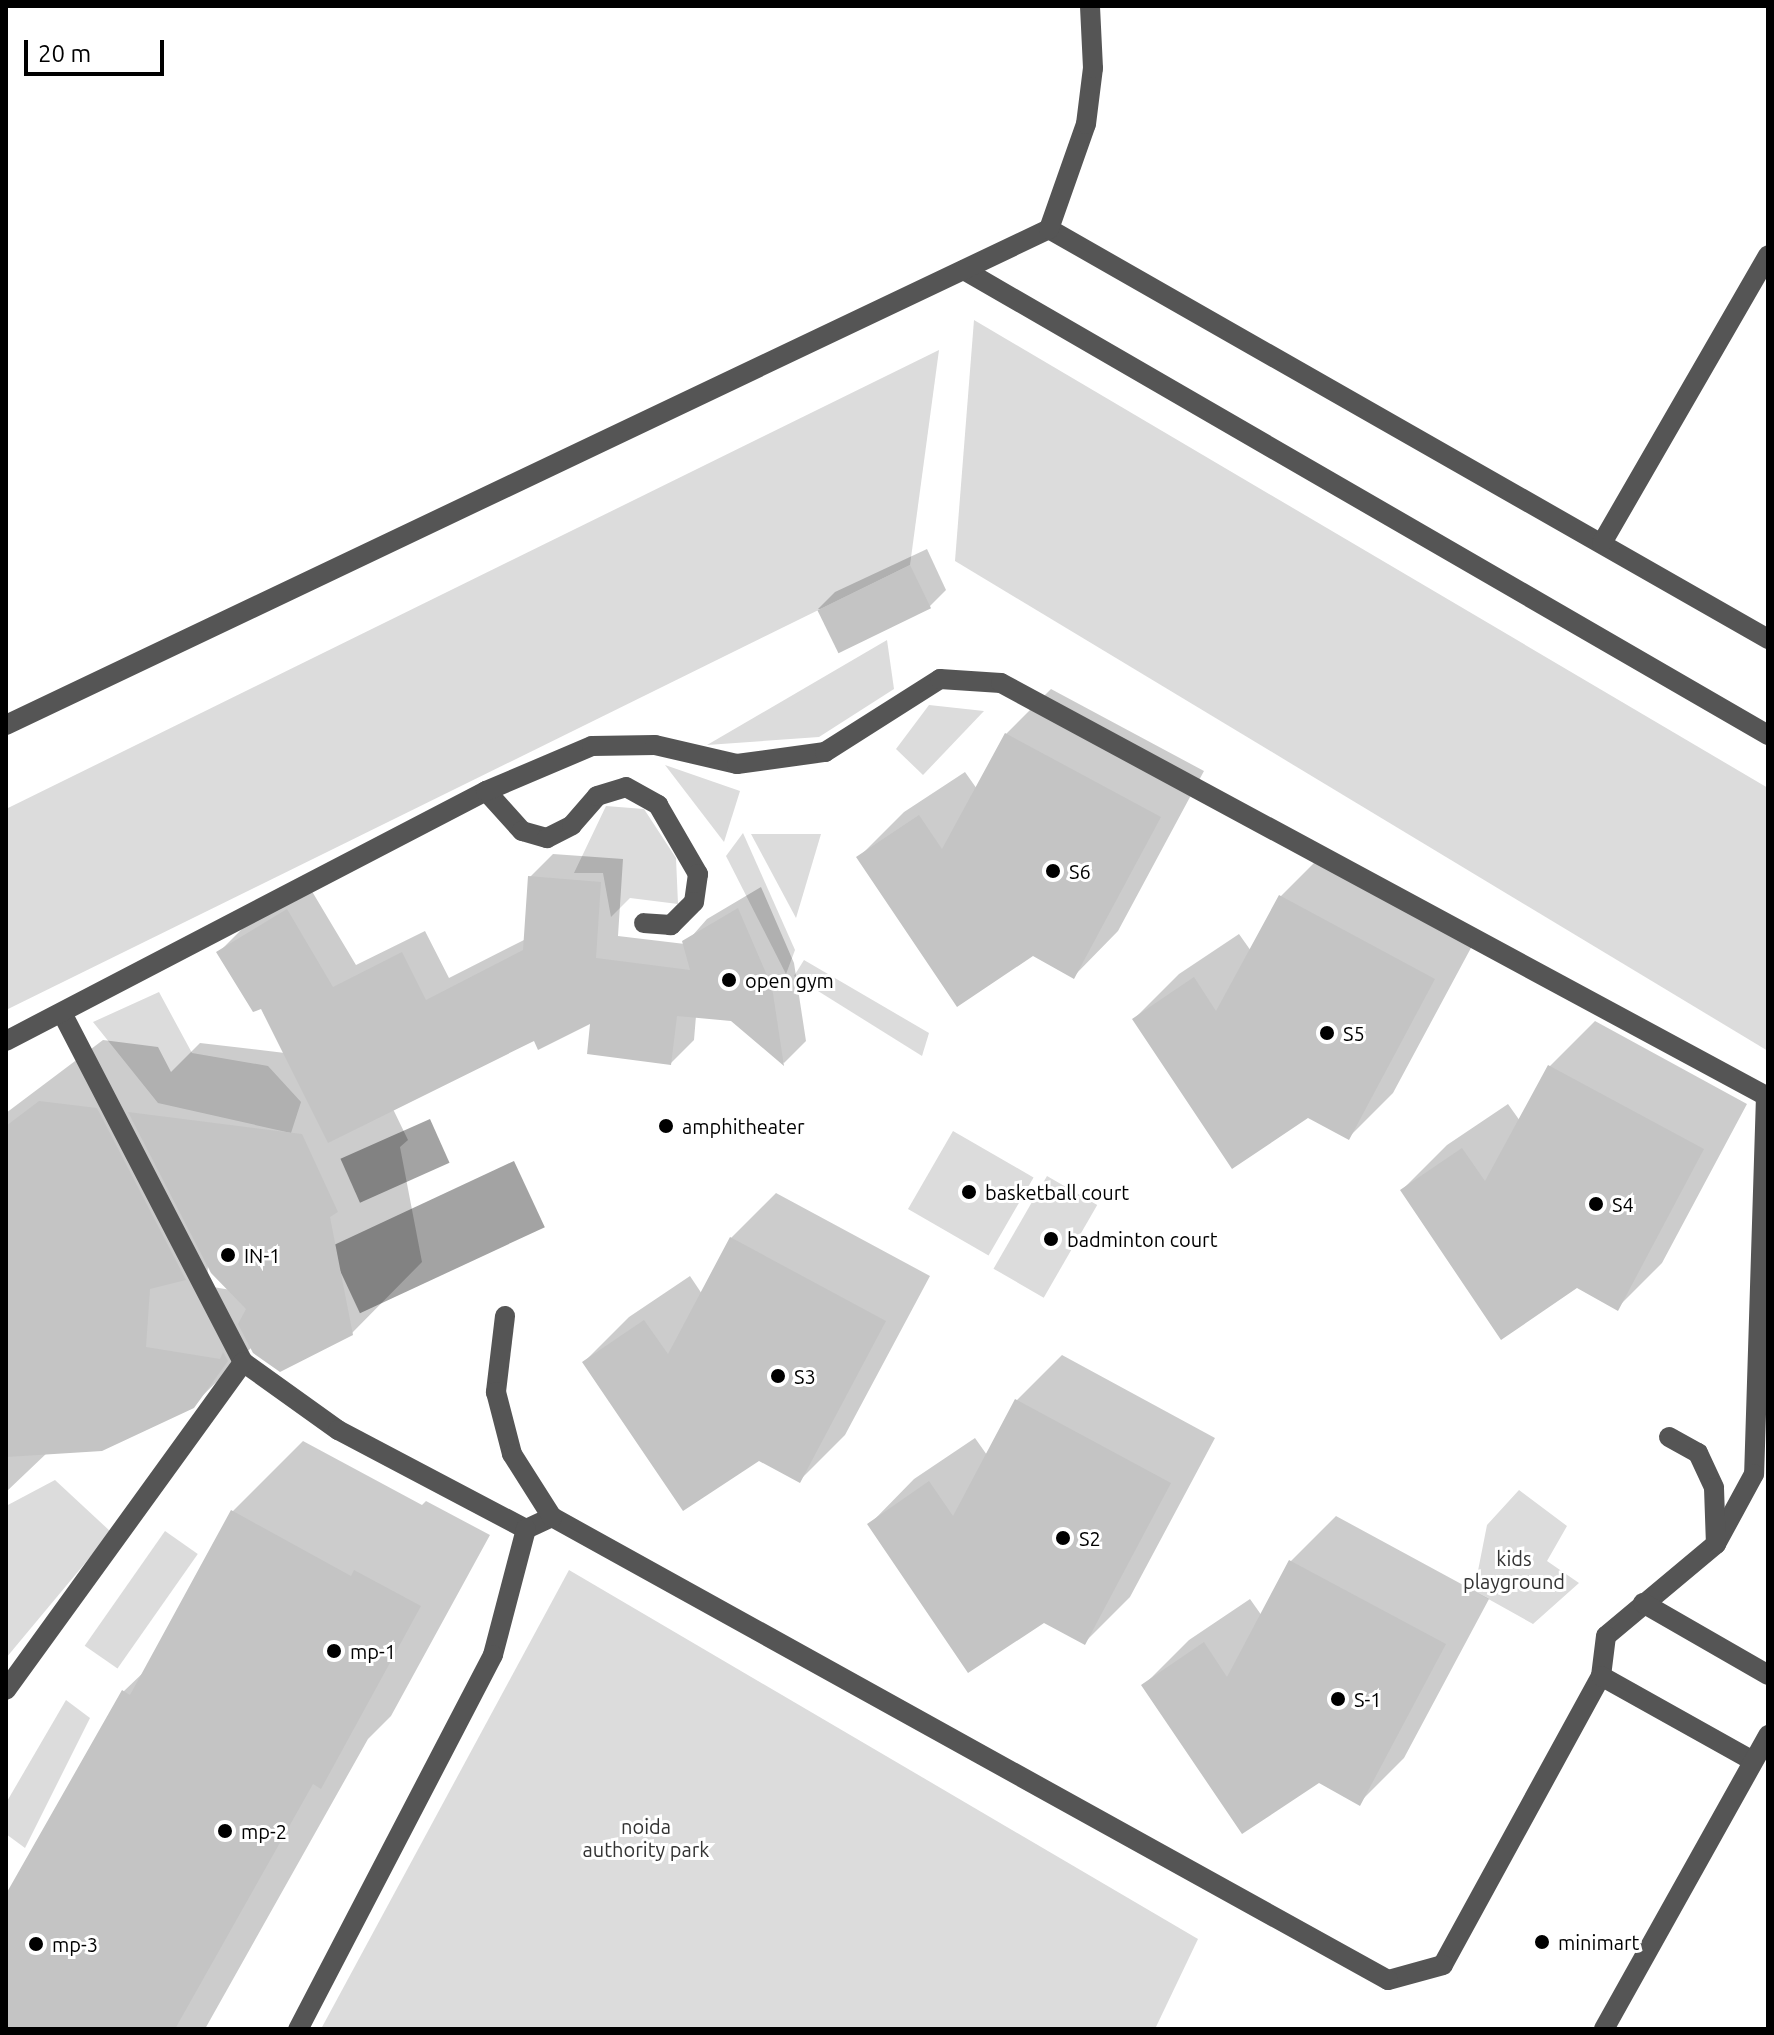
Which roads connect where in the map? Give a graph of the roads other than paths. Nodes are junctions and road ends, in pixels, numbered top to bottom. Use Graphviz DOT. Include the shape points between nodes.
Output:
graph roads {
  1 [pos="1090,6"];
  2 [pos="1049,229"];
  3 [pos="1768,256"];
  4 [pos="964,270"];
  5 [pos="1602,543"];
  6 [pos="1768,639"];
  7 [pos="6,725"];
  8 [pos="1768,735"];
  9 [pos="486,791"];
  10 [pos="644,923"];
  11 [pos="62,1013"];
  12 [pos="6,1041"];
  13 [pos="505,1316"];
  14 [pos="243,1362"];
  15 [pos="1669,1437"];
  16 [pos="552,1517"];
  17 [pos="526,1529"];
  18 [pos="1716,1544"];
  19 [pos="1643,1603"];
  20 [pos="1768,1675"];
  21 [pos="1601,1676"];
  22 [pos="6,1690"];
  23 [pos="1768,1735"];
  24 [pos="1753,1761"];
  25 [pos="298,2029"];
  26 [pos="1604,2029"];
  1 -- 2 [label="street" via="1093,68 1086,124"];
  2 -- 4 [label="street"];
  2 -- 5 [label="street"];
  3 -- 5 [label="street"];
  4 -- 7 [label="street"];
  4 -- 8 [label="street"];
  5 -- 6 [label="street"];
  9 -- 10 [label="street" via="522,831 547,838 572,825 597,796 626,787 658,805 698,874 694,902 671,925"];
  9 -- 11 [label="street"];
  9 -- 18 [label="street" via="592,746 655,745 737,764 825,752 940,679 1001,683 1766,1096 1754,1474"];
  11 -- 12 [label="street"];
  11 -- 14 [label="street"];
  13 -- 16 [label="street" via="496,1392 512,1454"];
  14 -- 17 [label="street" via="338,1430"];
  14 -- 22 [label="street"];
  15 -- 18 [label="street" via="1698,1453 1714,1488"];
  16 -- 17 [label="street"];
  16 -- 21 [label="street" via="1388,1980 1443,1965"];
  17 -- 25 [label="street" via="493,1655"];
  18 -- 19 [label="street"];
  19 -- 20 [label="street"];
  19 -- 21 [label="street" via="1606,1636"];
  21 -- 24 [label="street"];
  23 -- 24 [label="street"];
  24 -- 26 [label="street"];
}
